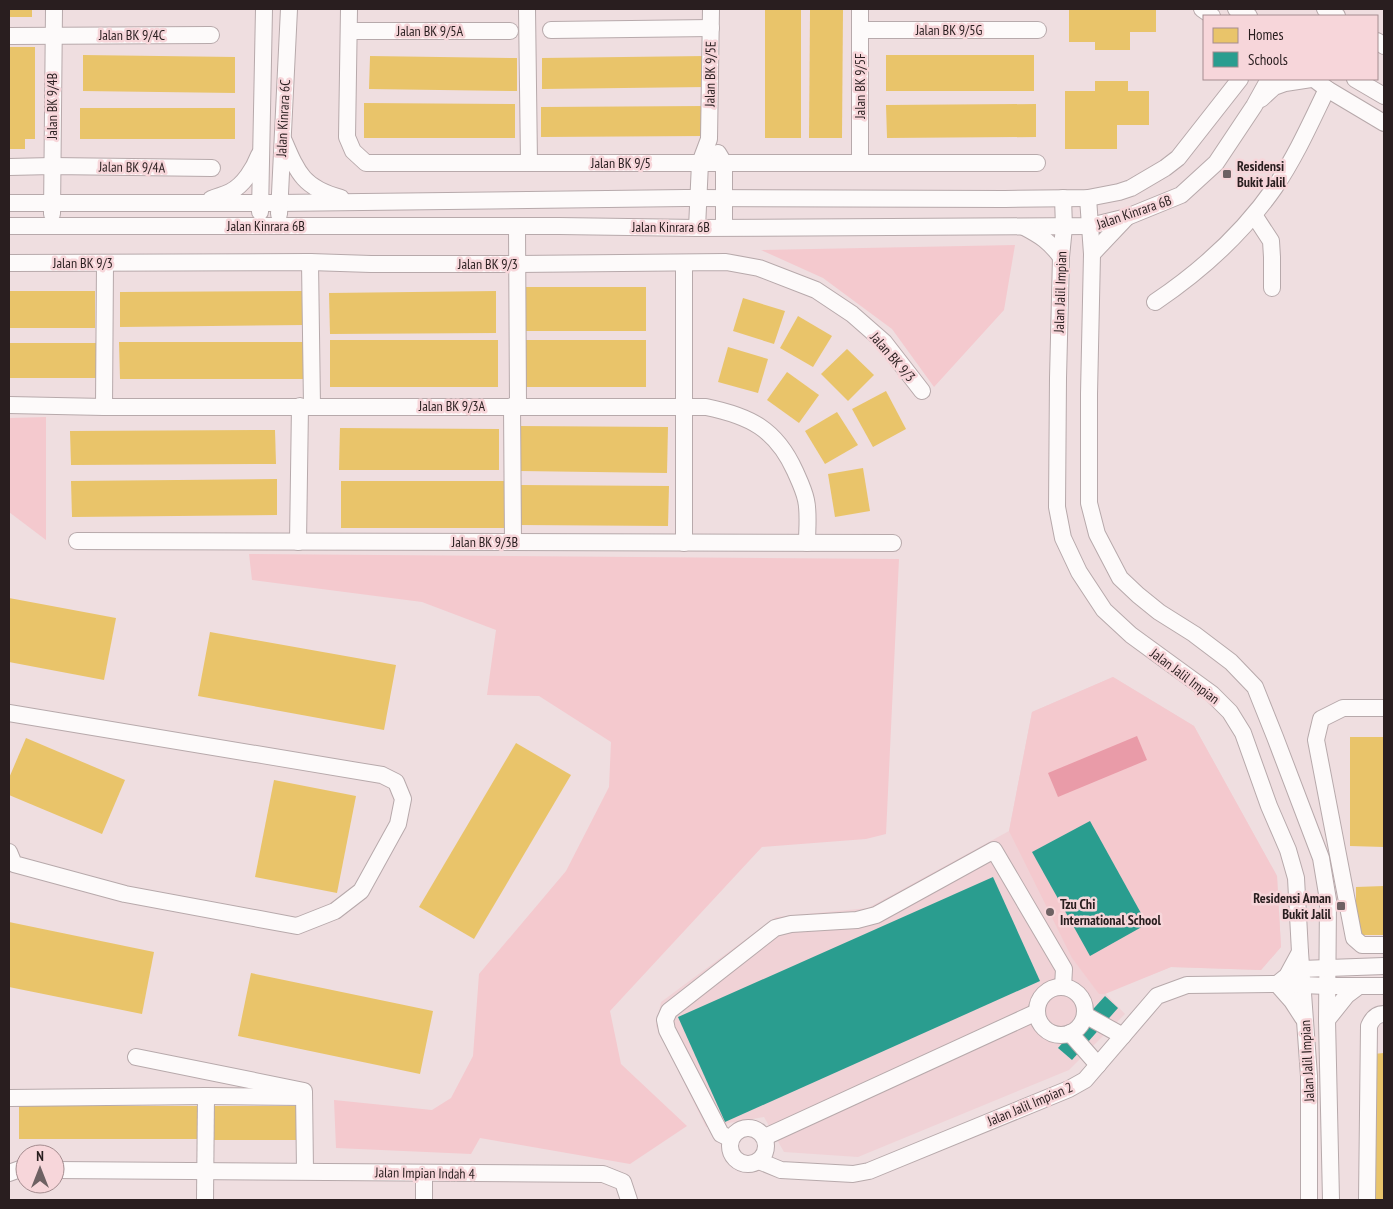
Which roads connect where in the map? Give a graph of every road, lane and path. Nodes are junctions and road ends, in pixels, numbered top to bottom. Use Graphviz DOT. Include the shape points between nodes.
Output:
graph roads {
  1 [pos="54,9"];
  2 [pos="264,9"];
  3 [pos="289,9"];
  4 [pos="349,9"];
  5 [pos="527,9"];
  6 [pos="711,9"];
  7 [pos="860,9"];
  8 [pos="1236,9"];
  9 [pos="1247,15"];
  10 [pos="711,28"];
  11 [pos="551,30"];
  12 [pos="860,30"];
  13 [pos="1038,30"];
  14 [pos="349,31"];
  15 [pos="510,32"];
  16 [pos="211,35"];
  17 [pos="9,36"];
  18 [pos="53,36"];
  19 [pos="1268,80"];
  20 [pos="1305,80"];
  21 [pos="1314,80"];
  22 [pos="1357,80"];
  23 [pos="1236,82"];
  24 [pos="1327,89"];
  25 [pos="1384,96"];
  26 [pos="1254,106"];
  27 [pos="1384,123"];
  28 [pos="282,136"];
  29 [pos="709,139"];
  30 [pos="261,150"];
  31 [pos="529,162"];
  32 [pos="724,162"];
  33 [pos="860,162"];
  34 [pos="1037,162"];
  35 [pos="700,163"];
  36 [pos="52,166"];
  37 [pos="9,167"];
  38 [pos="212,168"];
  39 [pos="698,198"];
  40 [pos="725,198"];
  41 [pos="1063,198"];
  42 [pos="1088,198"];
  43 [pos="260,202"];
  44 [pos="279,202"];
  45 [pos="356,202"];
  46 [pos="9,203"];
  47 [pos="200,203"];
  48 [pos="52,204"];
  49 [pos="1254,215"];
  50 [pos="1127,217"];
  51 [pos="9,226"];
  52 [pos="52,226"];
  53 [pos="259,226"];
  54 [pos="279,226"];
  55 [pos="517,226"];
  56 [pos="1024,226"];
  57 [pos="1064,226"];
  58 [pos="1090,226"];
  59 [pos="724,227"];
  60 [pos="697,228"];
  61 [pos="1092,254"];
  62 [pos="1061,257"];
  63 [pos="310,262"];
  64 [pos="9,263"];
  65 [pos="105,263"];
  66 [pos="684,263"];
  67 [pos="517,264"];
  68 [pos="1272,288"];
  69 [pos="1155,302"];
  70 [pos="922,391"];
  71 [pos="9,405"];
  72 [pos="306,406"];
  73 [pos="515,406"];
  74 [pos="684,406"];
  75 [pos="104,407"];
  76 [pos="77,541"];
  77 [pos="298,542"];
  78 [pos="513,542"];
  79 [pos="684,543"];
  80 [pos="807,543"];
  81 [pos="893,543"];
  82 [pos="1384,708"];
  83 [pos="9,713"];
  84 [pos="9,852"];
  85 [pos="1328,941"];
  86 [pos="1384,945"];
  87 [pos="1384,966"];
  88 [pos="1356,967"];
  89 [pos="1301,969"];
  90 [pos="1328,969"];
  91 [pos="1277,984"];
  92 [pos="1327,986"];
  93 [pos="1359,986"];
  94 [pos="1384,986"];
  95 [pos="1063,987"];
  96 [pos="1037,1012"];
  97 [pos="1384,1014"];
  98 [pos="1085,1015"];
  99 [pos="1327,1020"];
  100 [pos="1305,1021"];
  101 [pos="1070,1033"];
  102 [pos="1123,1036"];
  103 [pos="136,1057"];
  104 [pos="1098,1064"];
  105 [pos="206,1096"];
  106 [pos="304,1097"];
  107 [pos="9,1098"];
  108 [pos="765,1137"];
  109 [pos="731,1139"];
  110 [pos="759,1161"];
  111 [pos="65,1170"];
  112 [pos="206,1170"];
  113 [pos="305,1171"];
  114 [pos="424,1173"];
  115 [pos="205,1200"];
  116 [pos="424,1200"];
  117 [pos="629,1200"];
  118 [pos="1308,1200"];
  119 [pos="1331,1200"];
  120 [pos="1367,1200"];
  1 -- 18 [label="street, Jalan BK 9/4B"];
  2 -- 30 [label="street, Jalan Kinrara 6C"];
  3 -- 28 [label="street, Jalan Kinrara 6C"];
  4 -- 14 [label="street, Jalan BK 9/5"];
  5 -- 31 [label="street"];
  6 -- 10 [label="street, Jalan BK 9/5E"];
  7 -- 12 [label="street, Jalan BK 9/5F"];
  8 -- 9 [label="street"];
  10 -- 11 [label="street"];
  10 -- 29 [label="street, Jalan BK 9/5E"];
  12 -- 13 [label="street, Jalan BK 9/5G"];
  12 -- 33 [label="street, Jalan BK 9/5F"];
  14 -- 15 [label="street, Jalan BK 9/5A"];
  14 -- 31 [label="street, Jalan BK 9/5" via="347,137 353,151 366,162"];
  16 -- 18 [label="street, Jalan BK 9/4C"];
  17 -- 18 [label="street, Jalan BK 9/4C"];
  18 -- 36 [label="street, Jalan BK 9/4B"];
  19 -- 26 [label="street, Jalan Kinrara 6B"];
  20 -- 26 [label="street" via="1274,87"];
  21 -- 24 [label="street"];
  22 -- 25 [label="street"];
  23 -- 42 [label="street, Jalan Kinrara 6B" via="1178,158 1130,188"];
  24 -- 27 [label="street"];
  24 -- 49 [label="street" via="1294,155"];
  26 -- 50 [label="street, Jalan Kinrara 6B" via="1216,163 1181,195"];
  28 -- 44 [label="street, Jalan Kinrara 6C"];
  28 -- 45 [label="street" via="295,165 313,188"];
  29 -- 32 [label="street"];
  29 -- 35 [label="street, Jalan BK 9/5E"];
  30 -- 43 [label="street, Jalan Kinrara 6C"];
  30 -- 47 [label="street" via="242,183 232,191"];
  31 -- 35 [label="street, Jalan BK 9/5"];
  32 -- 33 [label="street, Jalan BK 9/5"];
  32 -- 35 [label="street, Jalan BK 9/5"];
  32 -- 40 [label="street"];
  33 -- 34 [label="street, Jalan BK 9/5"];
  35 -- 39 [label="street, Jalan BK 9/5E"];
  36 -- 37 [label="street, Jalan BK 9/4A"];
  36 -- 38 [label="street, Jalan BK 9/4A"];
  36 -- 48 [label="street, Jalan BK 9/4B"];
  39 -- 40 [label="street, Jalan Kinrara 6B"];
  39 -- 45 [label="street, Jalan Kinrara 6B"];
  39 -- 60 [label="street, Jalan BK 9/5E"];
  40 -- 41 [label="street, Jalan Kinrara 6B"];
  40 -- 59 [label="street"];
  41 -- 42 [label="street, Jalan Kinrara 6B"];
  41 -- 57 [label="street, Jalan Jalil Impian"];
  42 -- 58 [label="street, Jalan Jalil Impian"];
  43 -- 44 [label="street, Jalan Kinrara 6B"];
  43 -- 47 [label="street, Jalan Kinrara 6B"];
  43 -- 53 [label="street, Jalan Kinrara 6C"];
  44 -- 45 [label="street, Jalan Kinrara 6B"];
  44 -- 54 [label="street, Jalan Kinrara 6C"];
  46 -- 48 [label="street, Jalan Kinrara 6B"];
  47 -- 48 [label="street, Jalan Kinrara 6B"];
  48 -- 52 [label="street, Jalan BK 9/4B"];
  49 -- 68 [label="street" via="1271,241"];
  49 -- 69 [label="street" via="1209,261"];
  50 -- 58 [label="street, Jalan Kinrara 6B"];
  50 -- 61 [label="street"];
  51 -- 52 [label="street, Jalan Kinrara 6B"];
  52 -- 53 [label="street, Jalan Kinrara 6B"];
  53 -- 54 [label="street, Jalan Kinrara 6B"];
  54 -- 55 [label="street, Jalan Kinrara 6B"];
  55 -- 60 [label="street, Jalan Kinrara 6B"];
  55 -- 67 [label="street"];
  56 -- 57 [label="street, Jalan Kinrara 6B"];
  56 -- 59 [label="street, Jalan Kinrara 6B"];
  56 -- 62 [label="street" via="1051,244"];
  57 -- 58 [label="street, Jalan Kinrara 6B"];
  57 -- 62 [label="street, Jalan Jalil Impian"];
  58 -- 61 [label="street, Jalan Jalil Impian"];
  59 -- 60 [label="street, Jalan Kinrara 6B"];
  61 -- 85 [label="street, Jalan Jalil Impian" via="1089,503 1097,534 1120,578 1159,612 1231,662 1255,687 1321,858 1328,900"];
  62 -- 89 [label="street, Jalan Jalil Impian" via="1057,507 1063,538 1079,572 1104,610 1131,635 1212,694 1230,712 1242,733 1296,878"];
  63 -- 65 [label="street, Jalan BK 9/3"];
  63 -- 67 [label="street, Jalan BK 9/3"];
  63 -- 72 [label="street"];
  64 -- 65 [label="street, Jalan BK 9/3"];
  65 -- 75 [label="street"];
  66 -- 67 [label="street, Jalan BK 9/3"];
  66 -- 70 [label="street, Jalan BK 9/3" via="726,262 759,268 816,290 852,314 884,342"];
  66 -- 74 [label="street"];
  67 -- 73 [label="street"];
  71 -- 75 [label="street, Jalan BK 9/3A"];
  72 -- 73 [label="street, Jalan BK 9/3A"];
  72 -- 75 [label="street, Jalan BK 9/3A"];
  72 -- 77 [label="street"];
  73 -- 74 [label="street, Jalan BK 9/3A"];
  73 -- 78 [label="street"];
  74 -- 79 [label="street"];
  74 -- 80 [label="street, Jalan BK 9/3A" via="706,407 747,419 768,432 784,449 806,501"];
  76 -- 77 [label="street, Jalan BK 9/3B"];
  77 -- 78 [label="street, Jalan BK 9/3B"];
  78 -- 79 [label="street, Jalan BK 9/3B"];
  79 -- 80 [label="street, Jalan BK 9/3B"];
  80 -- 81 [label="street, Jalan BK 9/3B"];
  82 -- 86 [label="street" via="1343,708 1321,719 1316,740 1354,938 1362,945"];
  83 -- 84 [label="street" via="382,775 396,782 404,798 398,824 361,891 335,911 297,926 124,894 14,864"];
  85 -- 88 [label="street" via="1345,962"];
  85 -- 90 [label="street, Jalan Jalil Impian"];
  87 -- 88 [label="street"];
  88 -- 90 [label="street"];
  89 -- 90 [label="street"];
  89 -- 91 [label="street, Jalan Jalil Impian 2"];
  89 -- 91 [label="street"];
  89 -- 92 [label="street"];
  89 -- 100 [label="street, Jalan Jalil Impian"];
  90 -- 92 [label="street, Jalan Jalil Impian"];
  91 -- 100 [label="street"];
  91 -- 102 [label="street, Jalan Jalil Impian 2" via="1187,986 1157,996"];
  92 -- 93 [label="street"];
  92 -- 99 [label="street, Jalan Jalil Impian"];
  93 -- 94 [label="street"];
  93 -- 99 [label="street" via="1347,995"];
  95 -- 96 [label="street" via="1047,991 1038,1003"];
  95 -- 98 [label="street" via="1082,999"];
  95 -- 109 [label="street" via="1064,969 994,850 876,915 857,920 775,928 669,1011 665,1020 667,1030 721,1134"];
  96 -- 101 [label="street" via="1042,1025 1048,1030 1055,1034"];
  96 -- 108 [label="street"];
  97 -- 120 [label="street" via="1372,1019 1369,1026"];
  98 -- 101 [label="street"];
  98 -- 102 [label="street"];
  99 -- 119 [label="street, Jalan Jalil Impian"];
  100 -- 118 [label="street, Jalan Jalil Impian" via="1309,1076"];
  101 -- 104 [label="street"];
  102 -- 104 [label="street, Jalan Jalil Impian 2"];
  103 -- 106 [label="street" via="304,1091"];
  104 -- 110 [label="street, Jalan Jalil Impian 2" via="1085,1080 1069,1089 869,1171 853,1174 781,1170"];
  105 -- 106 [label="street"];
  105 -- 107 [label="street"];
  105 -- 112 [label="street"];
  106 -- 113 [label="street"];
  108 -- 109 [label="street" via="750,1127 734,1134"];
  108 -- 110 [label="street" via="765,1153"];
  109 -- 110 [label="street" via="730,1151 737,1160 748,1164"];
  111 -- 112 [label="street, Jalan Impian Indah 4"];
  112 -- 113 [label="street, Jalan Impian Indah 4"];
  112 -- 115 [label="street"];
  113 -- 114 [label="street, Jalan Impian Indah 4"];
  114 -- 116 [label="street"];
  114 -- 117 [label="street, Jalan Impian Indah 4" via="603,1174 623,1182"];
}
